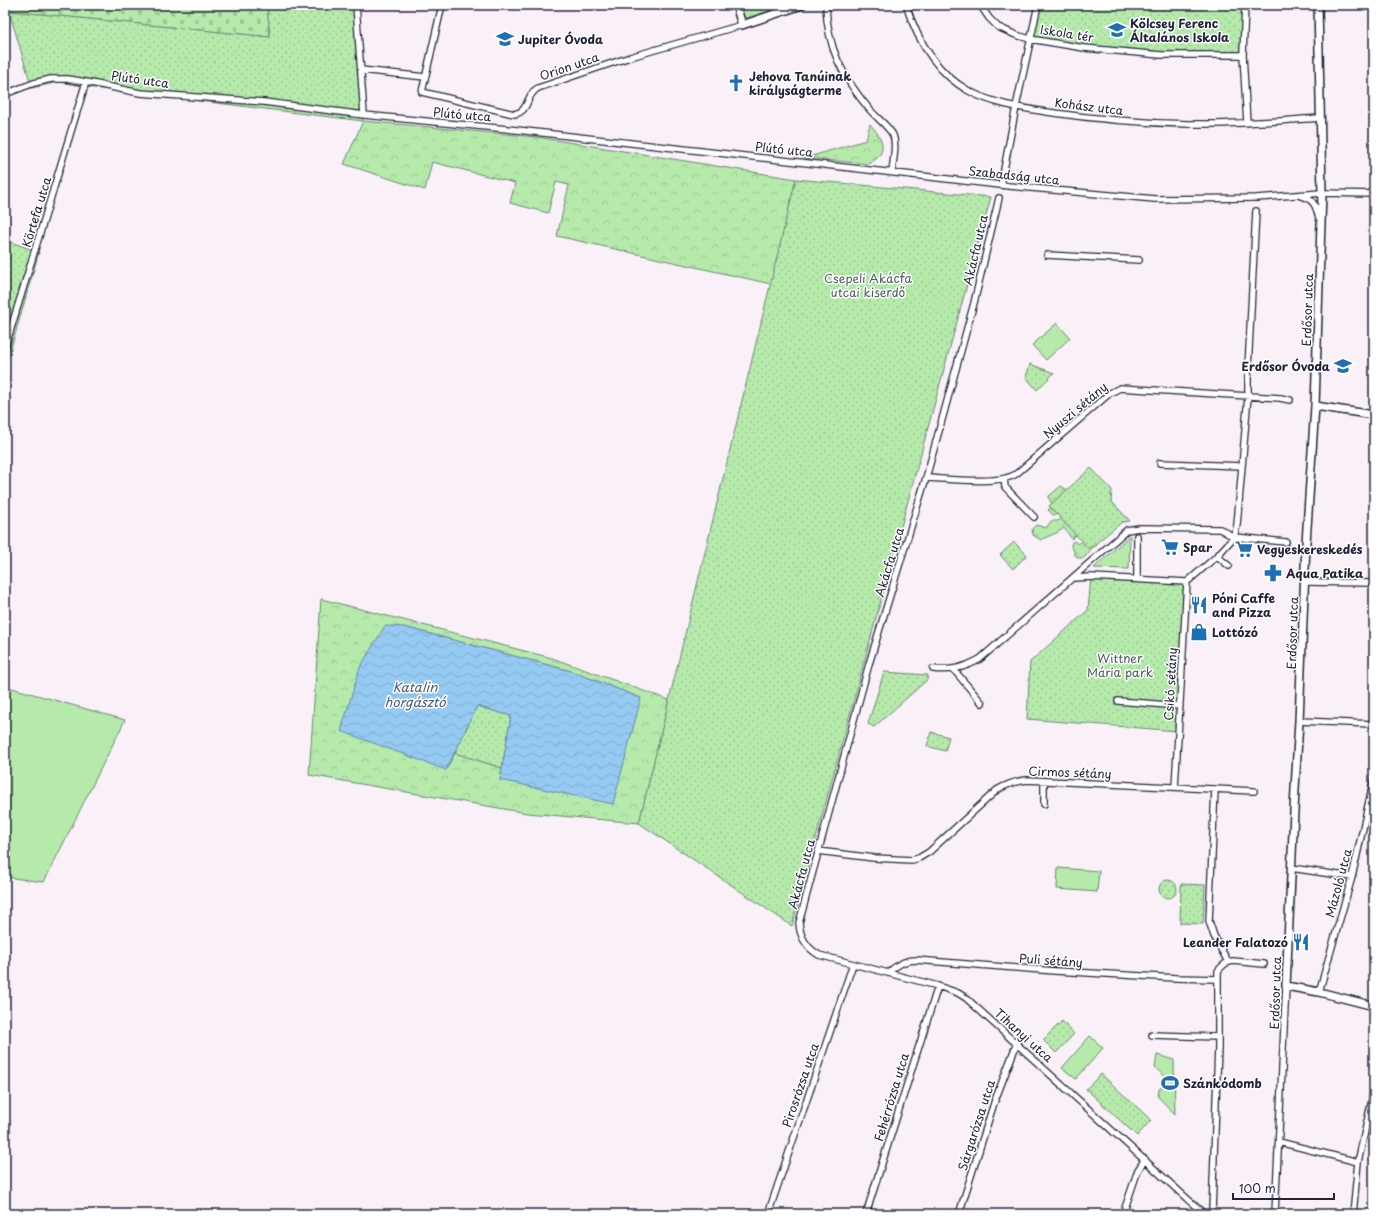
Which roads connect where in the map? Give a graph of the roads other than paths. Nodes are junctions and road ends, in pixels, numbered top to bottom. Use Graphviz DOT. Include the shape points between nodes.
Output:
graph roads {
  1 [pos="356,5"];
  2 [pos="442,5"];
  3 [pos="736,5"];
  4 [pos="802,5"];
  5 [pos="826,5"];
  6 [pos="906,5"];
  7 [pos="980,5"];
  8 [pos="1038,5"];
  9 [pos="1245,5"];
  10 [pos="1318,5"];
  11 [pos="742,25"];
  12 [pos="1030,38"];
  13 [pos="1243,54"];
  14 [pos="361,70"];
  15 [pos="426,77"];
  16 [pos="86,82"];
  17 [pos="5,94"];
  18 [pos="1016,107"];
  19 [pos="364,115"];
  20 [pos="1320,118"];
  21 [pos="1247,123"];
  22 [pos="892,172"];
  23 [pos="1001,185"];
  24 [pos="1322,193"];
  25 [pos="1374,194"];
  26 [pos="1297,195"];
  27 [pos="999,198"];
  28 [pos="1256,211"];
  29 [pos="1321,223"];
  30 [pos="1047,255"];
  31 [pos="1139,260"];
  32 [pos="5,348"];
  33 [pos="1248,396"];
  34 [pos="1290,400"];
  35 [pos="1315,406"];
  36 [pos="1374,416"];
  37 [pos="1160,463"];
  38 [pos="1242,466"];
  39 [pos="926,478"];
  40 [pos="1004,479"];
  41 [pos="1034,517"];
  42 [pos="1137,536"];
  43 [pos="1234,537"];
  44 [pos="1286,542"];
  45 [pos="1217,556"];
  46 [pos="1230,566"];
  47 [pos="1072,578"];
  48 [pos="1136,579"];
  49 [pos="1187,582"];
  50 [pos="1305,582"];
  51 [pos="1374,583"];
  52 [pos="933,669"];
  53 [pos="954,670"];
  54 [pos="1118,701"];
  55 [pos="982,703"];
  56 [pos="1180,706"];
  57 [pos="1300,722"];
  58 [pos="1374,724"];
  59 [pos="1374,779"];
  60 [pos="1044,781"];
  61 [pos="1175,787"];
  62 [pos="1215,789"];
  63 [pos="1254,791"];
  64 [pos="1044,804"];
  65 [pos="818,851"];
  66 [pos="1291,868"];
  67 [pos="1352,877"];
  68 [pos="800,931"];
  69 [pos="1228,962"];
  70 [pos="853,964"];
  71 [pos="1264,964"];
  72 [pos="888,973"];
  73 [pos="1218,979"];
  74 [pos="938,986"];
  75 [pos="1286,986"];
  76 [pos="1319,992"];
  77 [pos="1374,1006"];
  78 [pos="1152,1035"];
  79 [pos="1218,1037"];
  80 [pos="1017,1043"];
  81 [pos="1374,1091"];
  82 [pos="1279,1142"];
  83 [pos="1145,1159"];
  84 [pos="1358,1162"];
  85 [pos="768,1214"];
  86 [pos="866,1214"];
  87 [pos="959,1214"];
  88 [pos="1123,1214"];
  89 [pos="1204,1214"];
  90 [pos="1209,1214"];
  91 [pos="1275,1214"];
  92 [pos="1353,1214"];
  1 -- 14 [label="street"];
  2 -- 15 [label="street"];
  3 -- 11 [label="street"];
  4 -- 11 [label="street, Orion utca"];
  5 -- 22 [label="street" via="830,40 844,76 893,136"];
  6 -- 18 [label="street, Kohász utca" via="917,35 941,70 968,91"];
  7 -- 12 [label="street, Iskola tér" via="998,27"];
  8 -- 12 [label="street, Iskola tér"];
  9 -- 13 [label="street"];
  10 -- 20 [label="street, Erdősor utca"];
  11 -- 15 [label="street, Orion utca" via="630,57 538,88 533,91 520,113 514,114 422,92"];
  12 -- 13 [label="street, Iskola tér" via="1084,48 1162,55"];
  12 -- 18 [label="street"];
  13 -- 21 [label="street"];
  14 -- 15 [label="street"];
  14 -- 19 [label="street"];
  16 -- 17 [label="street, Plútó utca" via="51,79"];
  16 -- 19 [label="street, Plútó utca" via="140,93 264,102"];
  16 -- 32 [label="street, Körtefa utca"];
  18 -- 21 [label="street, Kohász utca" via="1131,122"];
  18 -- 23 [label="street"];
  19 -- 22 [label="street, Plútó utca"];
  20 -- 21 [label="street, Kohász utca"];
  20 -- 24 [label="street, Erdősor utca"];
  22 -- 23 [label="street, Szabadság utca"];
  23 -- 26 [label="street, Szabadság utca" via="1155,200"];
  24 -- 25 [label="street, Szabadság utca"];
  24 -- 26 [label="street, Szabadság utca"];
  24 -- 29 [label="street, Erdősor utca"];
  26 -- 29 [label="street" via="1307,197 1315,203"];
  27 -- 39 [label="street, Akácfa utca" via="974,303"];
  28 -- 33 [label="street"];
  29 -- 35 [label="street, Erdősor utca"];
  30 -- 31 [label="street"];
  33 -- 34 [label="street, Nyuszi sétány"];
  33 -- 38 [label="street"];
  33 -- 40 [label="street, Nyuszi sétány" via="1125,388 1115,390 1016,474"];
  35 -- 36 [label="street"];
  35 -- 50 [label="street, Erdősor utca"];
  37 -- 38 [label="street"];
  38 -- 43 [label="street"];
  39 -- 40 [label="street, Nyuszi sétány"];
  39 -- 65 [label="street, Akácfa utca" via="869,664"];
  40 -- 41 [label="street" via="1005,487"];
  42 -- 48 [label="street"];
  43 -- 44 [label="street"];
  43 -- 45 [label="street"];
  43 -- 47 [label="street" via="1220,529 1133,528 1121,534"];
  45 -- 46 [label="street"];
  45 -- 49 [label="street"];
  47 -- 48 [label="street"];
  47 -- 53 [label="street" via="980,659"];
  48 -- 49 [label="street"];
  49 -- 56 [label="street, Csikó sétány"];
  50 -- 51 [label="street"];
  50 -- 57 [label="street, Erdősor utca"];
  52 -- 53 [label="street"];
  53 -- 55 [label="street"];
  54 -- 56 [label="street"];
  56 -- 61 [label="street, Csikó sétány"];
  57 -- 58 [label="street"];
  57 -- 66 [label="street, Erdősor utca"];
  59 -- 67 [label="street, Mázoló utca"];
  60 -- 61 [label="street, Cirmos sétány"];
  60 -- 64 [label="street"];
  60 -- 65 [label="street, Cirmos sétány" via="1016,781 1006,784 919,858 874,858"];
  61 -- 62 [label="street, Cirmos sétány"];
  62 -- 63 [label="street, Cirmos sétány"];
  62 -- 69 [label="street" via="1209,921"];
  65 -- 68 [label="street, Akácfa utca" via="799,924"];
  66 -- 67 [label="street"];
  66 -- 75 [label="street, Erdősor utca"];
  67 -- 76 [label="street, Mázoló utca"];
  68 -- 70 [label="street, Tihanyi utca" via="814,952"];
  69 -- 71 [label="street, Erdősor utca"];
  69 -- 73 [label="street" via="1218,971"];
  70 -- 72 [label="street, Tihanyi utca"];
  70 -- 85 [label="street, Pirosrózsa utca"];
  72 -- 73 [label="street, Puli sétány" via="902,962 916,960 1063,972"];
  72 -- 74 [label="street, Tihanyi utca"];
  73 -- 79 [label="street"];
  74 -- 80 [label="street, Tihanyi utca" via="966,998"];
  74 -- 86 [label="street, Fehérrózsa utca"];
  75 -- 76 [label="street"];
  75 -- 82 [label="street, Erdősor utca"];
  76 -- 77 [label="street"];
  78 -- 79 [label="street"];
  79 -- 90 [label="street" via="1212,1211"];
  80 -- 83 [label="street, Tihanyi utca"];
  80 -- 87 [label="street, Sárgarózsa utca" via="994,1103"];
  81 -- 84 [label="street"];
  82 -- 84 [label="street"];
  82 -- 91 [label="street, Erdősor utca"];
  83 -- 88 [label="street" via="1138,1170"];
  83 -- 89 [label="street, Tihanyi utca"];
  84 -- 92 [label="street"];
}
